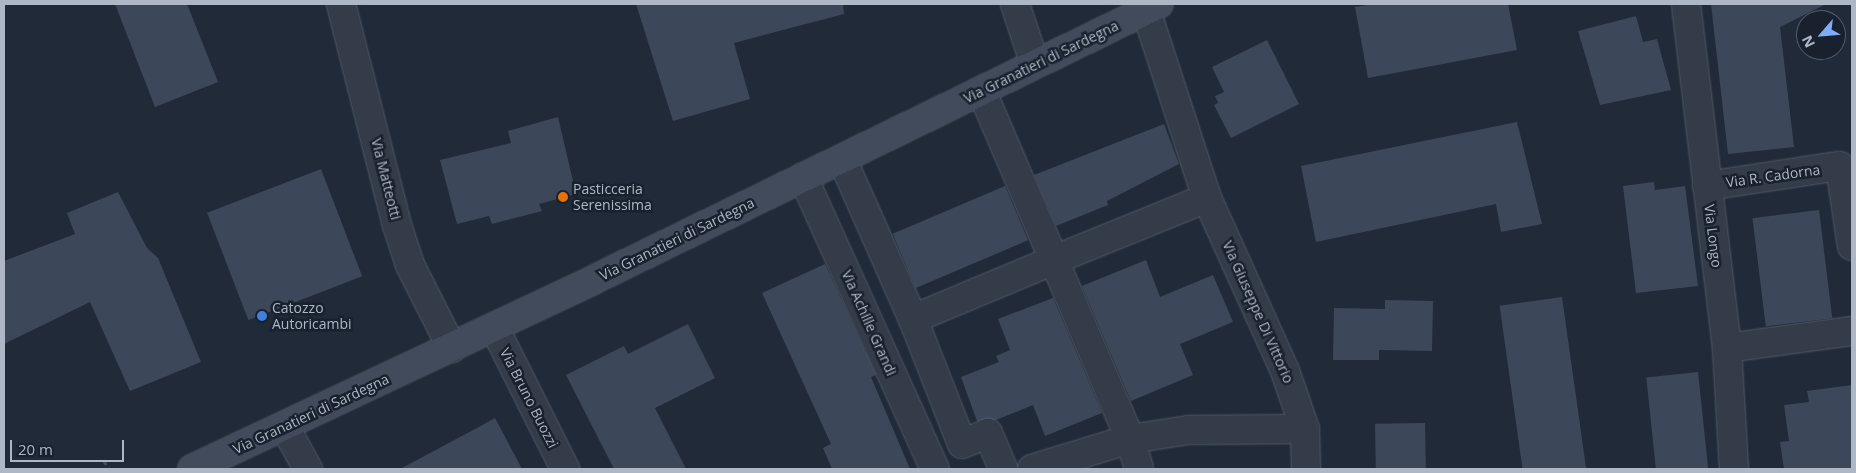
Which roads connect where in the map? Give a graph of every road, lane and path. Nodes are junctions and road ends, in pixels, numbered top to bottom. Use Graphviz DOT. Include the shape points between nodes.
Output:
graph roads {
  1 [pos="341,4"];
  2 [pos="1015,4"];
  3 [pos="1686,4"];
  4 [pos="1153,7"];
  5 [pos="1035,64"];
  6 [pos="982,92"];
  7 [pos="842,159"];
  8 [pos="1846,165"];
  9 [pos="803,177"];
  10 [pos="1707,186"];
  11 [pos="1207,198"];
  12 [pos="1852,246"];
  13 [pos="1054,260"];
  14 [pos="913,319"];
  15 [pos="494,327"];
  16 [pos="1852,331"];
  17 [pos="452,348"];
  18 [pos="1726,348"];
  19 [pos="285,427"];
  20 [pos="1305,429"];
  21 [pos="1130,439"];
  22 [pos="104,461"];
  23 [pos="109,469"];
  24 [pos="192,469"];
  25 [pos="308,469"];
  26 [pos="565,469"];
  27 [pos="935,469"];
  28 [pos="1003,469"];
  29 [pos="1032,469"];
  30 [pos="1139,469"];
  31 [pos="1306,469"];
  32 [pos="1734,469"];
  1 -- 17 [label="street, Via Matteotti" via="397,225 410,265"];
  2 -- 5 [label="street"];
  3 -- 10 [label="street, Via Longo"];
  4 -- 5 [label="street, Via Granatieri di Sardegna"];
  4 -- 11 [label="street, Via Giuseppe Di Vittorio"];
  5 -- 6 [label="street, Via Granatieri di Sardegna"];
  6 -- 7 [label="street, Via Granatieri di Sardegna"];
  6 -- 13 [label="street"];
  7 -- 9 [label="street, Via Granatieri di Sardegna"];
  7 -- 14 [label="street"];
  8 -- 10 [label="street, Via R. Cadorna"];
  8 -- 12 [label="street, Via R. Cadorna"];
  9 -- 15 [label="street, Via Granatieri di Sardegna"];
  9 -- 27 [label="street, Via Achille Grandi"];
  10 -- 18 [label="street, Via Longo"];
  11 -- 13 [label="street"];
  11 -- 20 [label="street, Via Giuseppe Di Vittorio" via="1285,371"];
  13 -- 14 [label="street"];
  13 -- 21 [label="street"];
  14 -- 28 [label="street" via="962,444 988,433"];
  15 -- 17 [label="street, Via Granatieri di Sardegna"];
  15 -- 26 [label="street, Via Bruno Buozzi"];
  16 -- 18 [label="street"];
  17 -- 19 [label="street, Via Granatieri di Sardegna"];
  18 -- 32 [label="street, Via Longo"];
  19 -- 24 [label="street, Via Granatieri di Sardegna"];
  19 -- 25 [label="street"];
  20 -- 21 [label="street" via="1188,430"];
  20 -- 31 [label="street, Via Giuseppe Di Vittorio"];
  21 -- 29 [label="street"];
  21 -- 30 [label="street"];
  22 -- 23 [label="path"];
}
